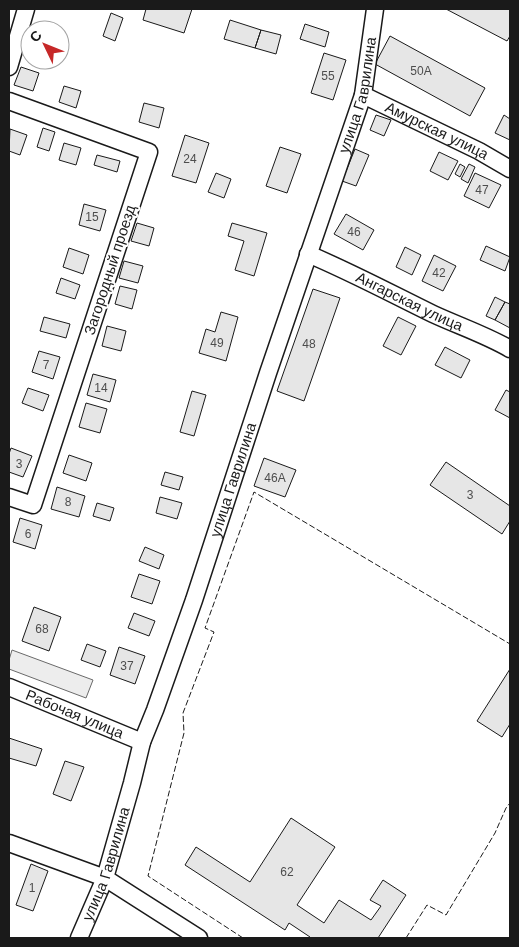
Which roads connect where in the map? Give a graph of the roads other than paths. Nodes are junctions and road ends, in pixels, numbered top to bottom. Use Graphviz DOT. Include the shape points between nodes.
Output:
graph roads {
  1 [pos="26,9"];
  2 [pos="371,12"];
  3 [pos="9,66"];
  4 [pos="362,95"];
  5 [pos="9,102"];
  6 [pos="510,169"];
  7 [pos="308,254"];
  8 [pos="510,350"];
  9 [pos="9,497"];
  10 [pos="9,687"];
  11 [pos="142,742"];
  12 [pos="9,843"];
  13 [pos="105,878"];
  14 [pos="80,938"];
  15 [pos="199,938"];
  1 -- 3 [label="street"];
  2 -- 4 [label="street, улица Гаврилина"];
  4 -- 6 [label="street, Амурская улица"];
  4 -- 7 [label="street, улица Гаврилина"];
  5 -- 9 [label="street, Загородный проезд" via="149,152 32,505"];
  7 -- 8 [label="street, Ангарская улица"];
  7 -- 11 [label="street, улица Гаврилина" via="194,600"];
  10 -- 11 [label="street, Рабочая улица"];
  11 -- 13 [label="street, улица Гаврилина"];
  12 -- 13 [label="street"];
  13 -- 14 [label="street, улица Гаврилина"];
  13 -- 15 [label="street"];
}
